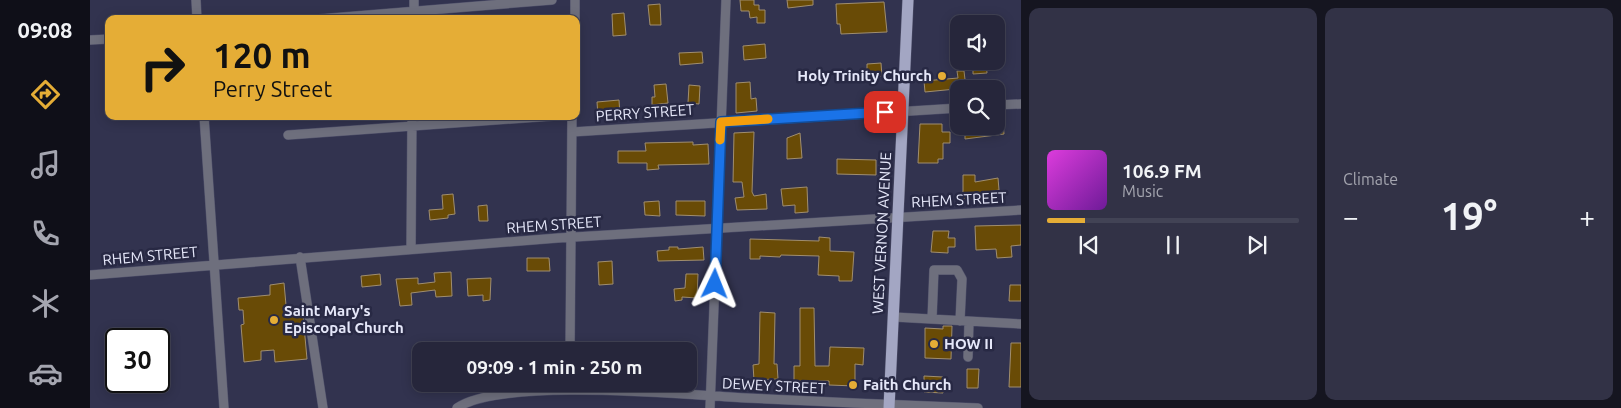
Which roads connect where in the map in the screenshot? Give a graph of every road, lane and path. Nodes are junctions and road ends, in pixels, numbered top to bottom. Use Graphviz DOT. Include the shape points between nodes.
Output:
graph roads {
  1 [pos="196,0"];
  2 [pos="414,0"];
  3 [pos="552,0"];
  4 [pos="575,0"];
  5 [pos="726,0"];
  6 [pos="908,0"];
  7 [pos="197,15"];
  8 [pos="414,15"];
  9 [pos="575,15"];
  10 [pos="105,39"];
  11 [pos="90,40"];
  12 [pos="1021,104"];
  13 [pos="1005,105"];
  14 [pos="950,108"];
  15 [pos="903,111"];
  16 [pos="204,120"];
  17 [pos="412,120"];
  18 [pos="502,120"];
  19 [pos="572,120"];
  20 [pos="721,122"];
  21 [pos="412,127"];
  22 [pos="572,132"];
  23 [pos="288,135"];
  24 [pos="1021,210"];
  25 [pos="898,217"];
  26 [pos="717,228"];
  27 [pos="572,237"];
  28 [pos="411,249"];
  29 [pos="300,257"];
  30 [pos="214,264"];
  31 [pos="90,275"];
  32 [pos="894,317"];
  33 [pos="932,319"];
  34 [pos="965,321"];
  35 [pos="1021,324"];
  36 [pos="570,342"];
  37 [pos="968,357"];
  38 [pos="524,392"];
  39 [pos="648,392"];
  40 [pos="711,396"];
  41 [pos="889,406"];
  42 [pos="224,408"];
  43 [pos="323,408"];
  44 [pos="456,408"];
  45 [pos="710,408"];
  46 [pos="978,408"];
  1 -- 7 [label="street"];
  2 -- 8 [label="street"];
  3 -- 8 [label="street"];
  4 -- 9 [label="street"];
  5 -- 20 [label="street"];
  6 -- 15 [label="main road, WEST VERNON AVENUE"];
  10 -- 11 [label="street"];
  12 -- 13 [label="street"];
  14 -- 15 [label="street, PERRY STREET"];
  15 -- 20 [label="street, PERRY STREET"];
  15 -- 25 [label="main road, WEST VERNON AVENUE"];
  16 -- 30 [label="street"];
  17 -- 21 [label="street"];
  18 -- 21 [label="street"];
  19 -- 22 [label="street"];
  20 -- 22 [label="street, PERRY STREET"];
  20 -- 26 [label="street"];
  21 -- 23 [label="street"];
  21 -- 28 [label="street"];
  22 -- 27 [label="street"];
  24 -- 25 [label="street, RHEM STREET"];
  25 -- 26 [label="street, RHEM STREET"];
  25 -- 32 [label="main road, WEST VERNON AVENUE"];
  26 -- 27 [label="street, RHEM STREET"];
  26 -- 40 [label="street"];
  27 -- 28 [label="street, RHEM STREET"];
  27 -- 36 [label="street"];
  28 -- 29 [label="street, RHEM STREET"];
  29 -- 30 [label="street, RHEM STREET"];
  29 -- 43 [label="street"];
  30 -- 31 [label="street, RHEM STREET"];
  30 -- 42 [label="street"];
  32 -- 33 [label="street"];
  32 -- 41 [label="main road, WEST VERNON AVENUE"];
  33 -- 34 [label="street"];
  33 -- 34 [label="street" via="934,270 957,270 962,279"];
  34 -- 35 [label="street"];
  34 -- 37 [label="street"];
  38 -- 44 [label="street, DEWEY STREET" via="473,399"];
  39 -- 40 [label="street, DEWEY STREET"];
  40 -- 41 [label="street, DEWEY STREET"];
  40 -- 45 [label="street"];
  41 -- 46 [label="street, DEWEY STREET"];
}
